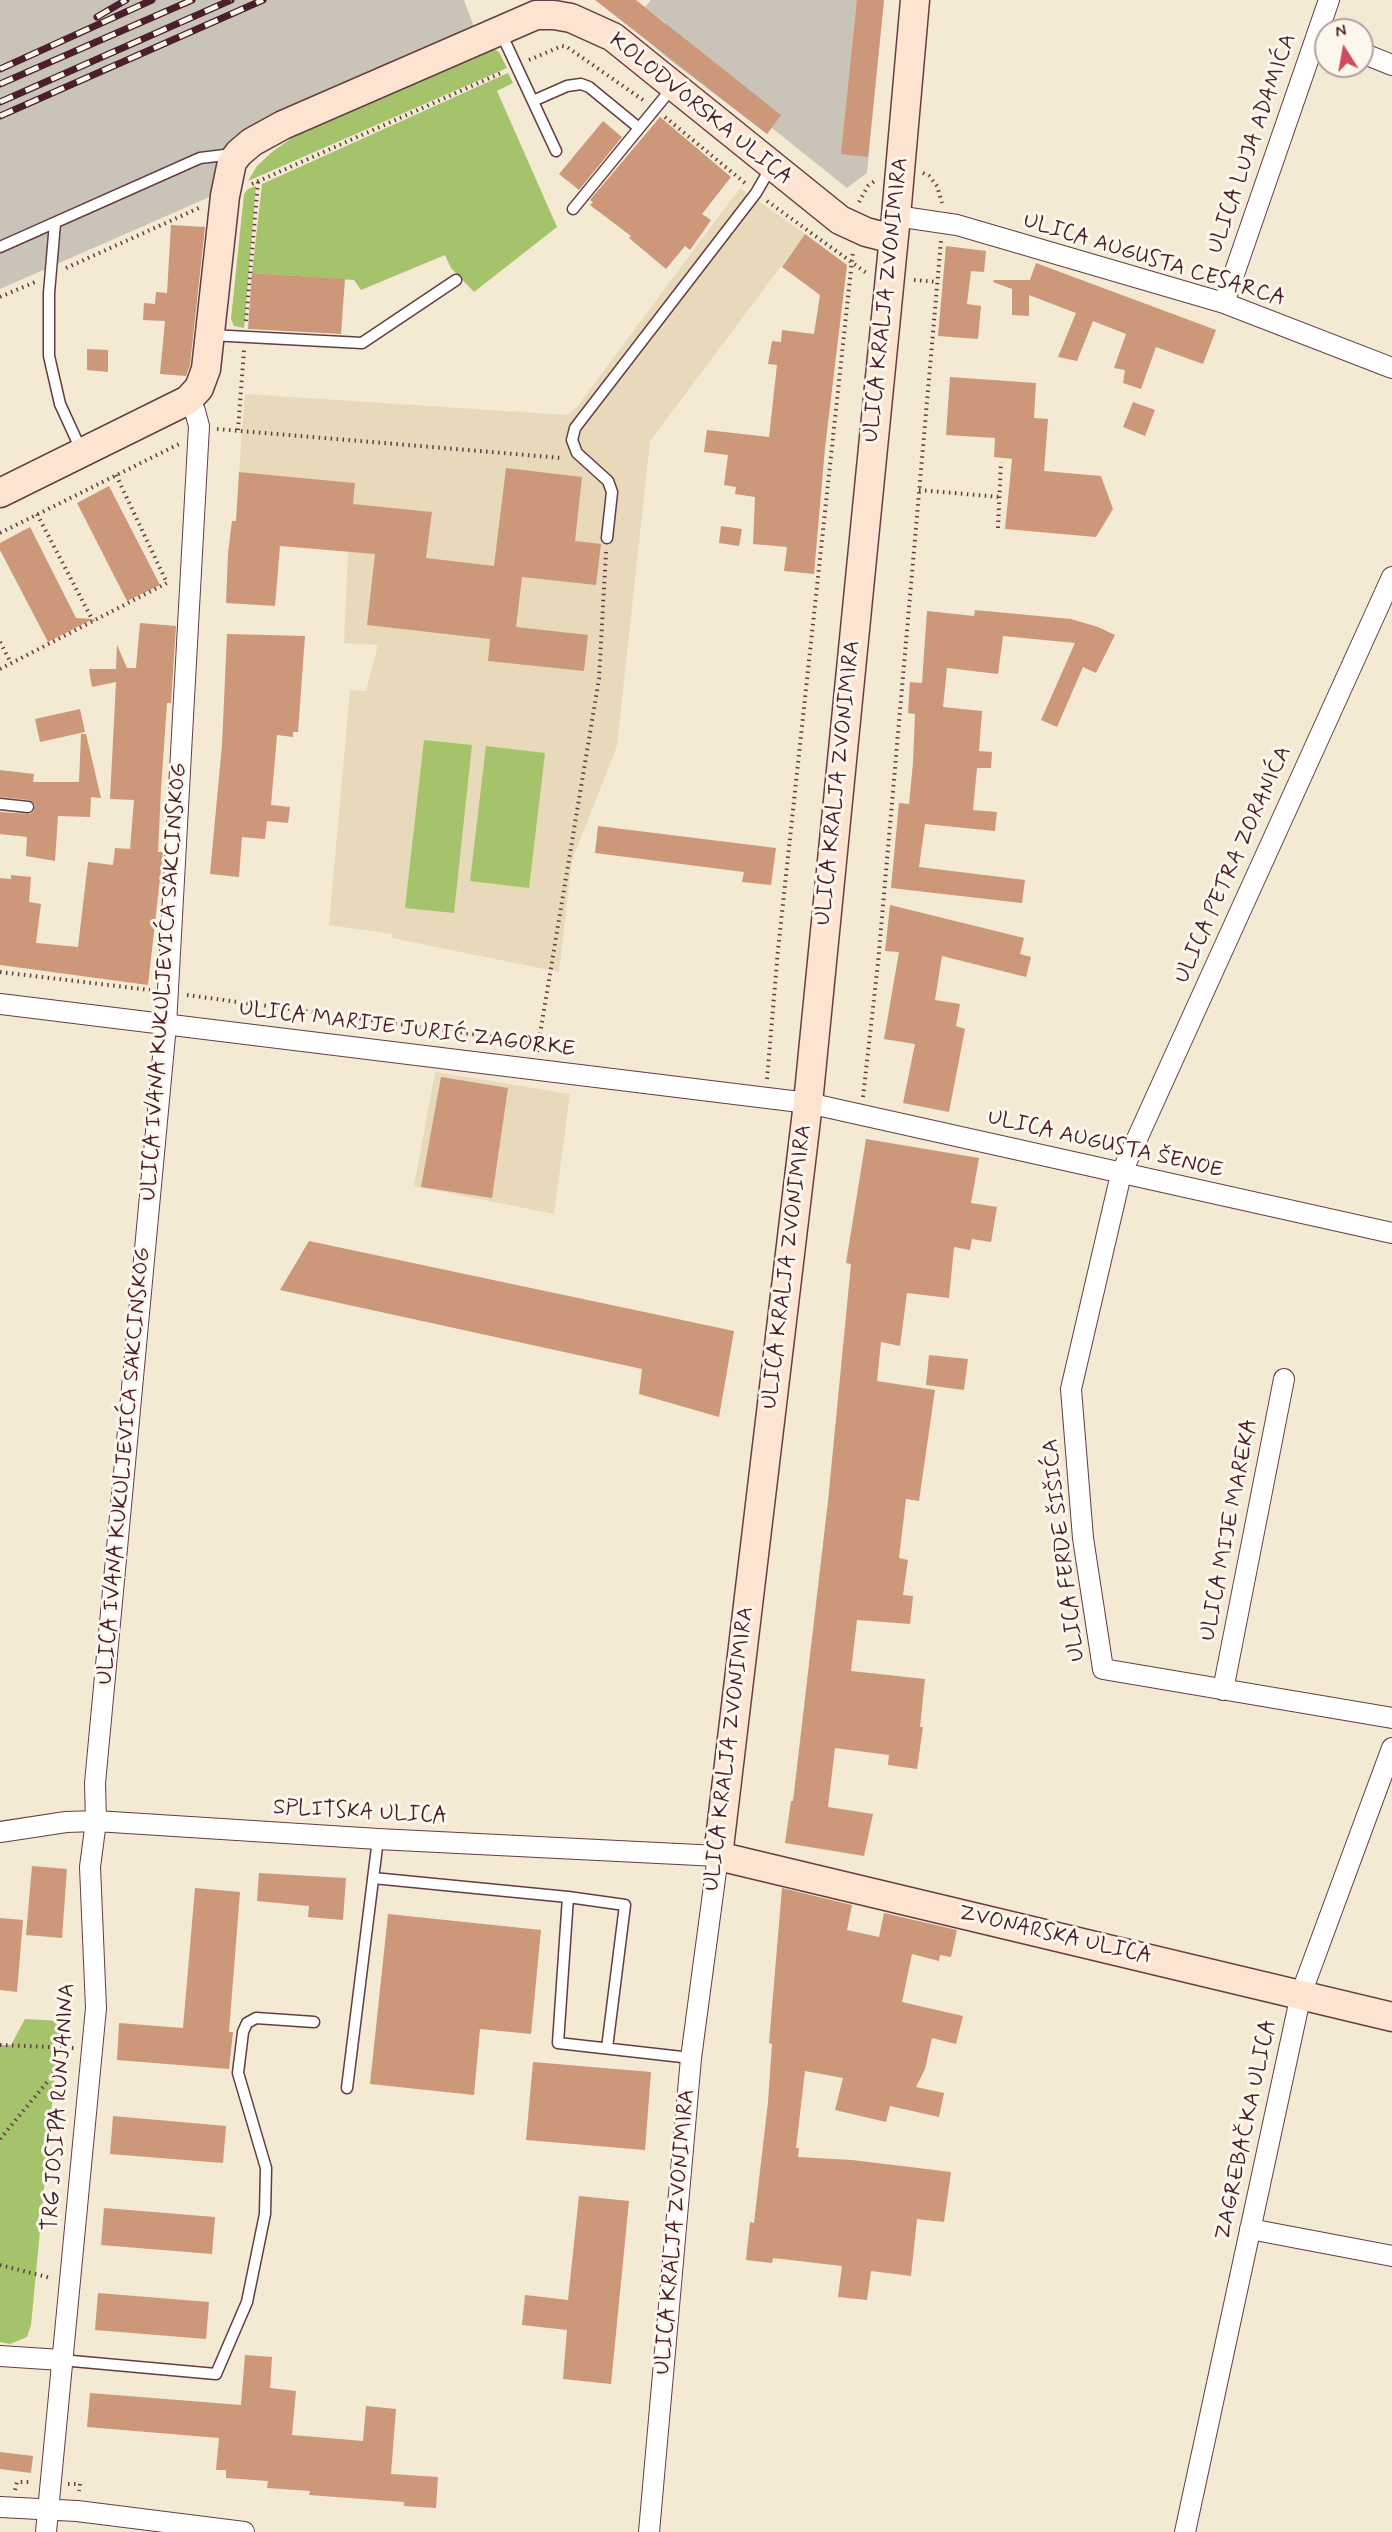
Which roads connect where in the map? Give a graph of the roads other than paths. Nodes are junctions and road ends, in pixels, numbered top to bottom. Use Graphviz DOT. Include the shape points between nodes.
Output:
graph roads {
  1 [pos="915,0"];
  2 [pos="1329,0"];
  3 [pos="1325,18"];
  4 [pos="500,30"];
  5 [pos="1314,57"];
  6 [pos="1374,57"];
  7 [pos="1392,64"];
  8 [pos="664,98"];
  9 [pos="532,101"];
  10 [pos="639,128"];
  11 [pos="556,152"];
  12 [pos="239,153"];
  13 [pos="771,167"];
  14 [pos="573,209"];
  15 [pos="55,222"];
  16 [pos="895,227"];
  17 [pos="0,247"];
  18 [pos="456,280"];
  19 [pos="1224,303"];
  20 [pos="210,335"];
  21 [pos="1392,368"];
  22 [pos="188,400"];
  23 [pos="82,452"];
  24 [pos="0,493"];
  25 [pos="607,538"];
  26 [pos="1392,577"];
  27 [pos="0,804"];
  28 [pos="28,807"];
  29 [pos="0,1004"];
  30 [pos="166,1024"];
  31 [pos="808,1103"];
  32 [pos="1121,1174"];
  33 [pos="1392,1233"];
  34 [pos="1284,1379"];
  35 [pos="1223,1690"];
  36 [pos="1392,1718"];
  37 [pos="1392,1748"];
  38 [pos="96,1821"];
  39 [pos="0,1832"];
  40 [pos="378,1839"];
  41 [pos="718,1856"];
  42 [pos="373,1878"];
  43 [pos="568,1897"];
  44 [pos="1301,1994"];
  45 [pos="1392,2017"];
  46 [pos="314,2022"];
  47 [pos="607,2048"];
  48 [pos="691,2058"];
  49 [pos="347,2088"];
  50 [pos="1250,2229"];
  51 [pos="1392,2256"];
  52 [pos="0,2356"];
  53 [pos="61,2360"];
  54 [pos="0,2507"];
  55 [pos="48,2508"];
  56 [pos="46,2532"];
  57 [pos="244,2532"];
  58 [pos="649,2532"];
  59 [pos="1185,2532"];
  1 -- 16 [label="main road, ULICA KRALJA ZVONIMIRA"];
  2 -- 3 [label="street, ULICA LUJA ADAMIĆA"];
  4 -- 8 [label="main road, KOLODVORSKA ULICA" via="537,15 571,18 613,37"];
  4 -- 9 [label="lane"];
  4 -- 12 [label="main road, KOLODVORSKA ULICA" via="283,125"];
  5 -- 19 [label="street, ULICA LUJA ADAMIĆA"];
  6 -- 7 [label="street"];
  8 -- 10 [label="lane"];
  8 -- 13 [label="main road, KOLODVORSKA ULICA"];
  9 -- 10 [label="lane" via="581,84"];
  9 -- 11 [label="lane"];
  10 -- 14 [label="lane"];
  12 -- 15 [label="lane" via="200,158"];
  12 -- 20 [label="main road" via="232,162 225,196"];
  13 -- 16 [label="main road, KOLODVORSKA ULICA" via="855,228"];
  13 -- 25 [label="lane" via="756,193 575,428 572,440 577,453 608,481 612,492"];
  15 -- 17 [label="lane"];
  15 -- 23 [label="lane" via="49,331 54,383 65,419"];
  16 -- 19 [label="street, ULICA AUGUSTA CESARCA" via="957,225"];
  16 -- 31 [label="main road, ULICA KRALJA ZVONIMIRA"];
  18 -- 20 [label="lane" via="362,343"];
  19 -- 21 [label="street, ULICA AUGUSTA CESARCA"];
  20 -- 22 [label="main road" via="206,369 199,388"];
  22 -- 23 [label="main road"];
  22 -- 30 [label="street, ULICA IVANA KUKULJEVIĆA SAKCINSKOG" via="199,426"];
  23 -- 24 [label="main road"];
  26 -- 32 [label="street, ULICA PETRA ZORANIĆA"];
  27 -- 28 [label="lane"];
  29 -- 30 [label="street, ULICA MARIJE JURIĆ ZAGORKE"];
  30 -- 31 [label="street, ULICA MARIJE JURIĆ ZAGORKE"];
  30 -- 38 [label="street, ULICA IVANA KUKULJEVIĆA SAKCINSKOG" via="95,1783"];
  31 -- 32 [label="street, ULICA AUGUSTA ŠENOE"];
  31 -- 41 [label="main road, ULICA KRALJA ZVONIMIRA"];
  32 -- 33 [label="street, ULICA AUGUSTA ŠENOE"];
  32 -- 35 [label="street, ULICA FERDE ŠIŠIĆA" via="1071,1389 1083,1538 1103,1669"];
  34 -- 35 [label="street, ULICA MIJE MAREKA"];
  35 -- 36 [label="street, ULICA FERDE ŠIŠIĆA"];
  37 -- 44 [label="street, ZAGREBAČKA ULICA"];
  38 -- 39 [label="street, SPLITSKA ULICA"];
  38 -- 40 [label="street, SPLITSKA ULICA"];
  38 -- 53 [label="street, TRG JOSIPA RUNJANINA" via="90,1867 96,2008 83,2049"];
  40 -- 41 [label="street, SPLITSKA ULICA"];
  40 -- 42 [label="lane"];
  41 -- 44 [label="main road, ZVONARSKA ULICA"];
  41 -- 48 [label="street, ULICA KRALJA ZVONIMIRA"];
  42 -- 43 [label="lane"];
  42 -- 49 [label="lane"];
  43 -- 47 [label="lane" via="558,2043"];
  43 -- 47 [label="lane" via="625,1905"];
  44 -- 45 [label="main road, ZVONARSKA ULICA"];
  44 -- 50 [label="street, ZAGREBAČKA ULICA"];
  46 -- 53 [label="lane" via="256,2018 247,2023 243,2032 238,2073 266,2168 265,2214 247,2302 216,2374"];
  47 -- 48 [label="lane"];
  48 -- 58 [label="street, ULICA KRALJA ZVONIMIRA"];
  50 -- 51 [label="street"];
  50 -- 59 [label="street, ZAGREBAČKA ULICA"];
  52 -- 53 [label="street"];
  53 -- 55 [label="street, TRG JOSIPA RUNJANINA"];
  54 -- 55 [label="street"];
  55 -- 56 [label="street, TRG JOSIPA RUNJANINA"];
  55 -- 57 [label="street"];
}
